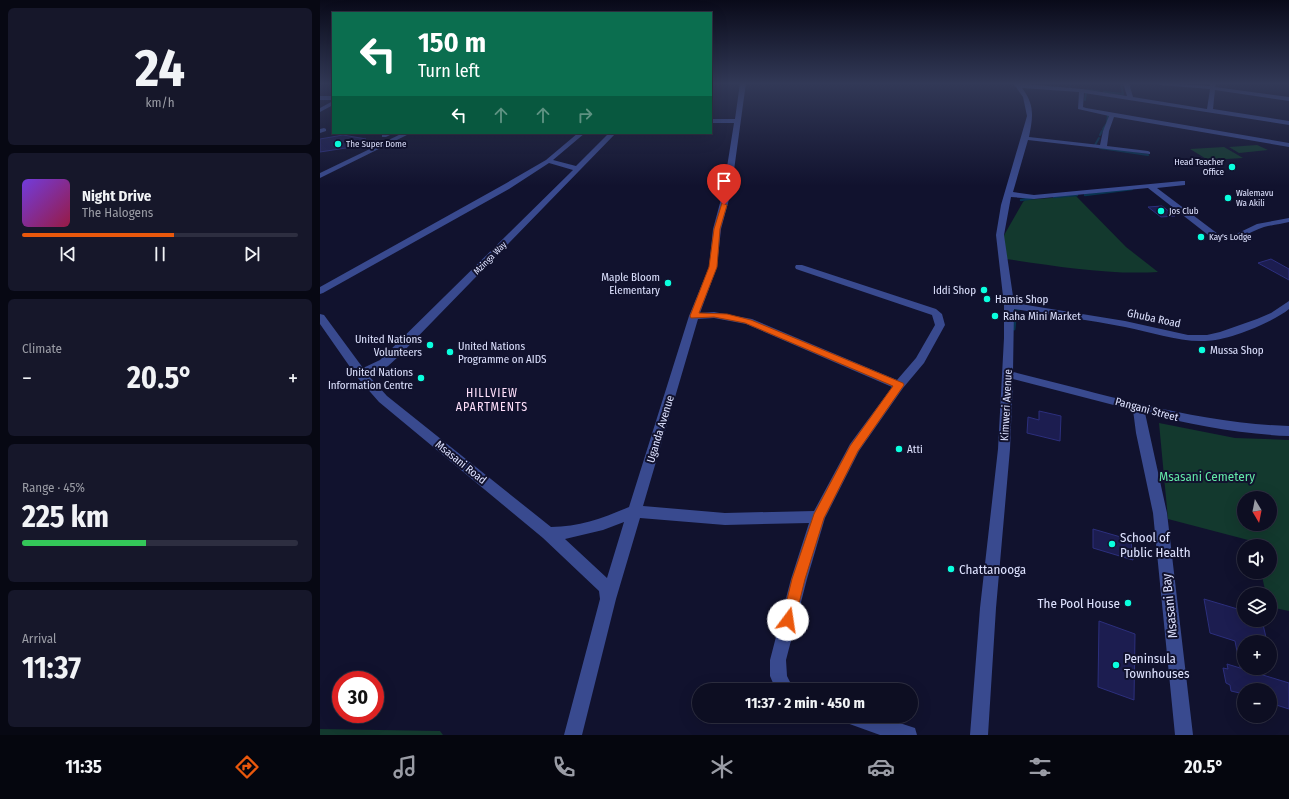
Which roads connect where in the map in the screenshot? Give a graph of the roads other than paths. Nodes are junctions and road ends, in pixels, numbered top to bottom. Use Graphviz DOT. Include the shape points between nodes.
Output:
graph roads {
  1 [pos="739,117"];
  2 [pos="1029,117"];
  3 [pos="1111,117"];
  4 [pos="1126,117"];
  5 [pos="1254,117"];
  6 [pos="712,121"];
  7 [pos="738,122"];
  8 [pos="1289,123"];
  9 [pos="389,134"];
  10 [pos="406,134"];
  11 [pos="581,134"];
  12 [pos="612,134"];
  13 [pos="384,136"];
  14 [pos="1025,138"];
  15 [pos="1289,145"];
  16 [pos="1103,148"];
  17 [pos="1148,153"];
  18 [pos="548,161"];
  19 [pos="578,169"];
  20 [pos="320,176"];
  21 [pos="1182,183"];
  22 [pos="1150,186"];
  23 [pos="1009,194"];
  24 [pos="1289,220"];
  25 [pos="799,267"];
  26 [pos="320,291"];
  27 [pos="1009,304"];
  28 [pos="1289,304"];
  29 [pos="694,316"];
  30 [pos="320,317"];
  31 [pos="361,374"];
  32 [pos="1007,374"];
  33 [pos="899,385"];
  34 [pos="1138,407"];
  35 [pos="1289,431"];
  36 [pos="635,511"];
  37 [pos="818,517"];
  38 [pos="548,533"];
  39 [pos="608,599"];
  40 [pos="781,683"];
  41 [pos="871,723"];
  42 [pos="573,735"];
  43 [pos="908,735"];
  44 [pos="979,735"];
  45 [pos="1184,735"];
  1 -- 7 [label="street, Uganda Avenue"];
  2 -- 14 [label="street, Kimweri Avenue"];
  3 -- 16 [label="street"];
  4 -- 15 [label="street"];
  5 -- 8 [label="street"];
  6 -- 7 [label="street"];
  7 -- 29 [label="street, Uganda Avenue" via="727,192 717,229 713,267"];
  9 -- 13 [label="street"];
  10 -- 20 [label="street"];
  11 -- 18 [label="street"];
  12 -- 19 [label="street, Mzinga Way"];
  14 -- 16 [label="street"];
  14 -- 23 [label="street, Kimweri Avenue"];
  16 -- 17 [label="street"];
  18 -- 19 [label="street"];
  18 -- 26 [label="street" via="506,188"];
  19 -- 31 [label="street, Mzinga Way" via="394,354 384,363"];
  21 -- 22 [label="street"];
  22 -- 23 [label="street" via="1040,197"];
  22 -- 24 [label="street" via="1222,239"];
  23 -- 27 [label="street, Kimweri Avenue" via="1000,235"];
  25 -- 33 [label="street" via="937,314 940,325 920,360"];
  27 -- 28 [label="street, Ghuba Road" via="1188,338 1207,338 1260,321"];
  27 -- 32 [label="street, Kimweri Avenue"];
  29 -- 33 [label="street" via="721,315 748,321"];
  29 -- 36 [label="street, Uganda Avenue"];
  30 -- 31 [label="street, Msasani Road"];
  31 -- 38 [label="street, Msasani Road" via="382,399"];
  32 -- 34 [label="street, Pangani Street"];
  32 -- 44 [label="street, Kimweri Avenue" via="1004,449 988,608"];
  33 -- 37 [label="street" via="854,448"];
  34 -- 35 [label="street, Pangani Street" via="1185,419"];
  34 -- 45 [label="street, Msasani Bay" via="1160,513"];
  36 -- 37 [label="street" via="725,519"];
  36 -- 38 [label="street" via="603,524 569,533"];
  36 -- 39 [label="street, Uganda Avenue"];
  37 -- 40 [label="street" via="778,660 777,671"];
  38 -- 39 [label="street, Msasani Road" via="606,587"];
  39 -- 42 [label="street, Uganda Avenue"];
  41 -- 43 [label="street"];
}
